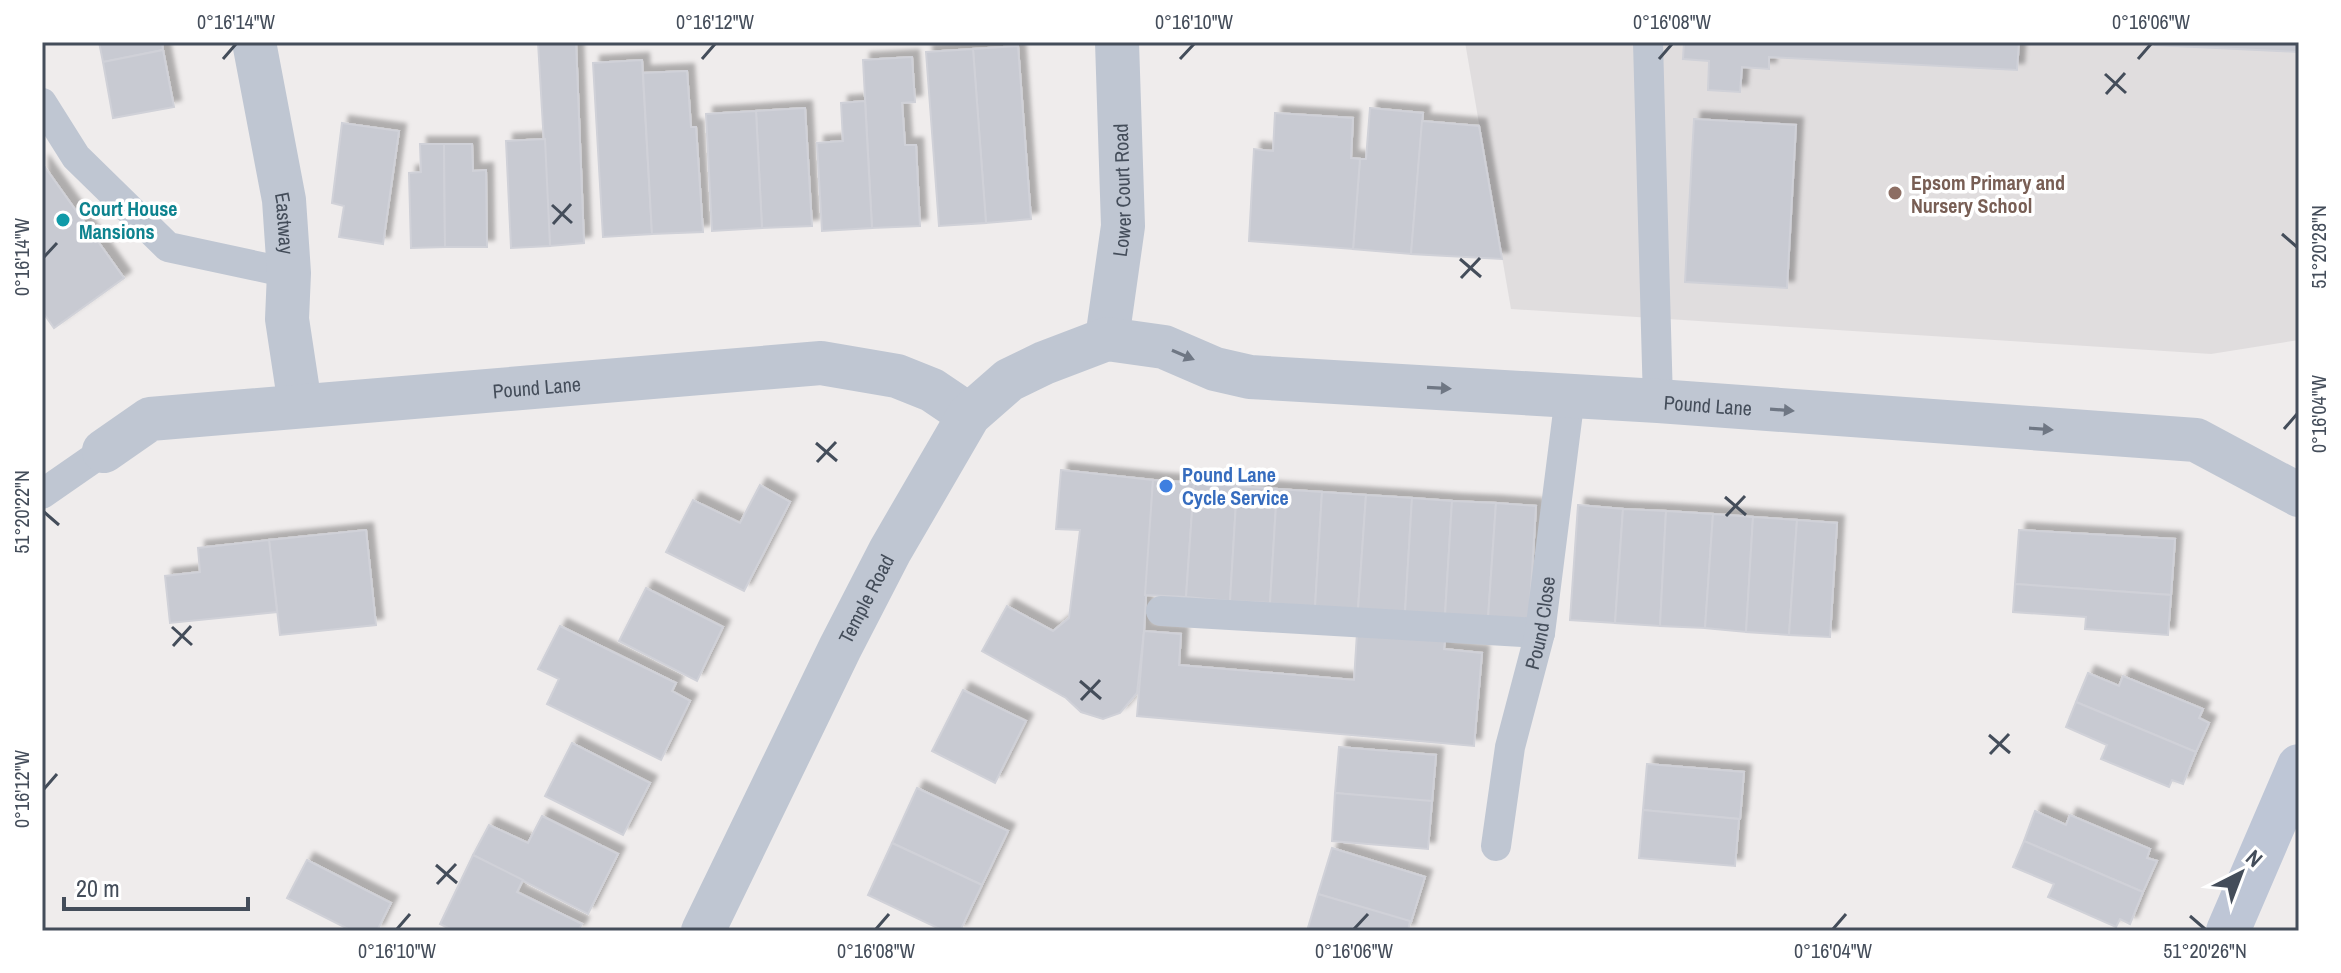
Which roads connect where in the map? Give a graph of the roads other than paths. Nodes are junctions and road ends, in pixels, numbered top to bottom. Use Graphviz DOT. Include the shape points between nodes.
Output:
graph roads {
  1 [pos="254,42"];
  2 [pos="1117,42"];
  3 [pos="1648,42"];
  4 [pos="42,103"];
  5 [pos="289,273"];
  6 [pos="1107,339"];
  7 [pos="1570,396"];
  8 [pos="1658,401"];
  9 [pos="300,405"];
  10 [pos="969,415"];
  11 [pos="104,451"];
  12 [pos="42,494"];
  13 [pos="2299,495"];
  14 [pos="1161,611"];
  15 [pos="1540,633"];
  16 [pos="2299,766"];
  17 [pos="1496,846"];
  18 [pos="703,931"];
  19 [pos="2228,931"];
  1 -- 5 [label="street, Eastway" via="284,200"];
  2 -- 6 [label="street, Lower Court Road" via="1123,226"];
  3 -- 8 [label="lane"];
  4 -- 5 [label="lane" via="76,157 168,247"];
  5 -- 9 [label="street, Eastway" via="287,319"];
  6 -- 7 [label="street, Pound Lane, one-way" via="1164,347 1250,377"];
  6 -- 10 [label="street, Temple Road" via="1009,380"];
  7 -- 8 [label="street, Pound Lane"];
  7 -- 15 [label="lane, Pound Close"];
  8 -- 13 [label="street, Pound Lane, one-way" via="2196,440"];
  9 -- 10 [label="street, Pound Lane" via="821,363 897,376 932,390"];
  9 -- 11 [label="street, Pound Lane" via="150,419"];
  10 -- 18 [label="street, Temple Road" via="890,551"];
  11 -- 12 [label="lane"];
  14 -- 15 [label="lane"];
  15 -- 17 [label="lane, Pound Close" via="1510,747"];
  16 -- 19 [label="main road"];
}
